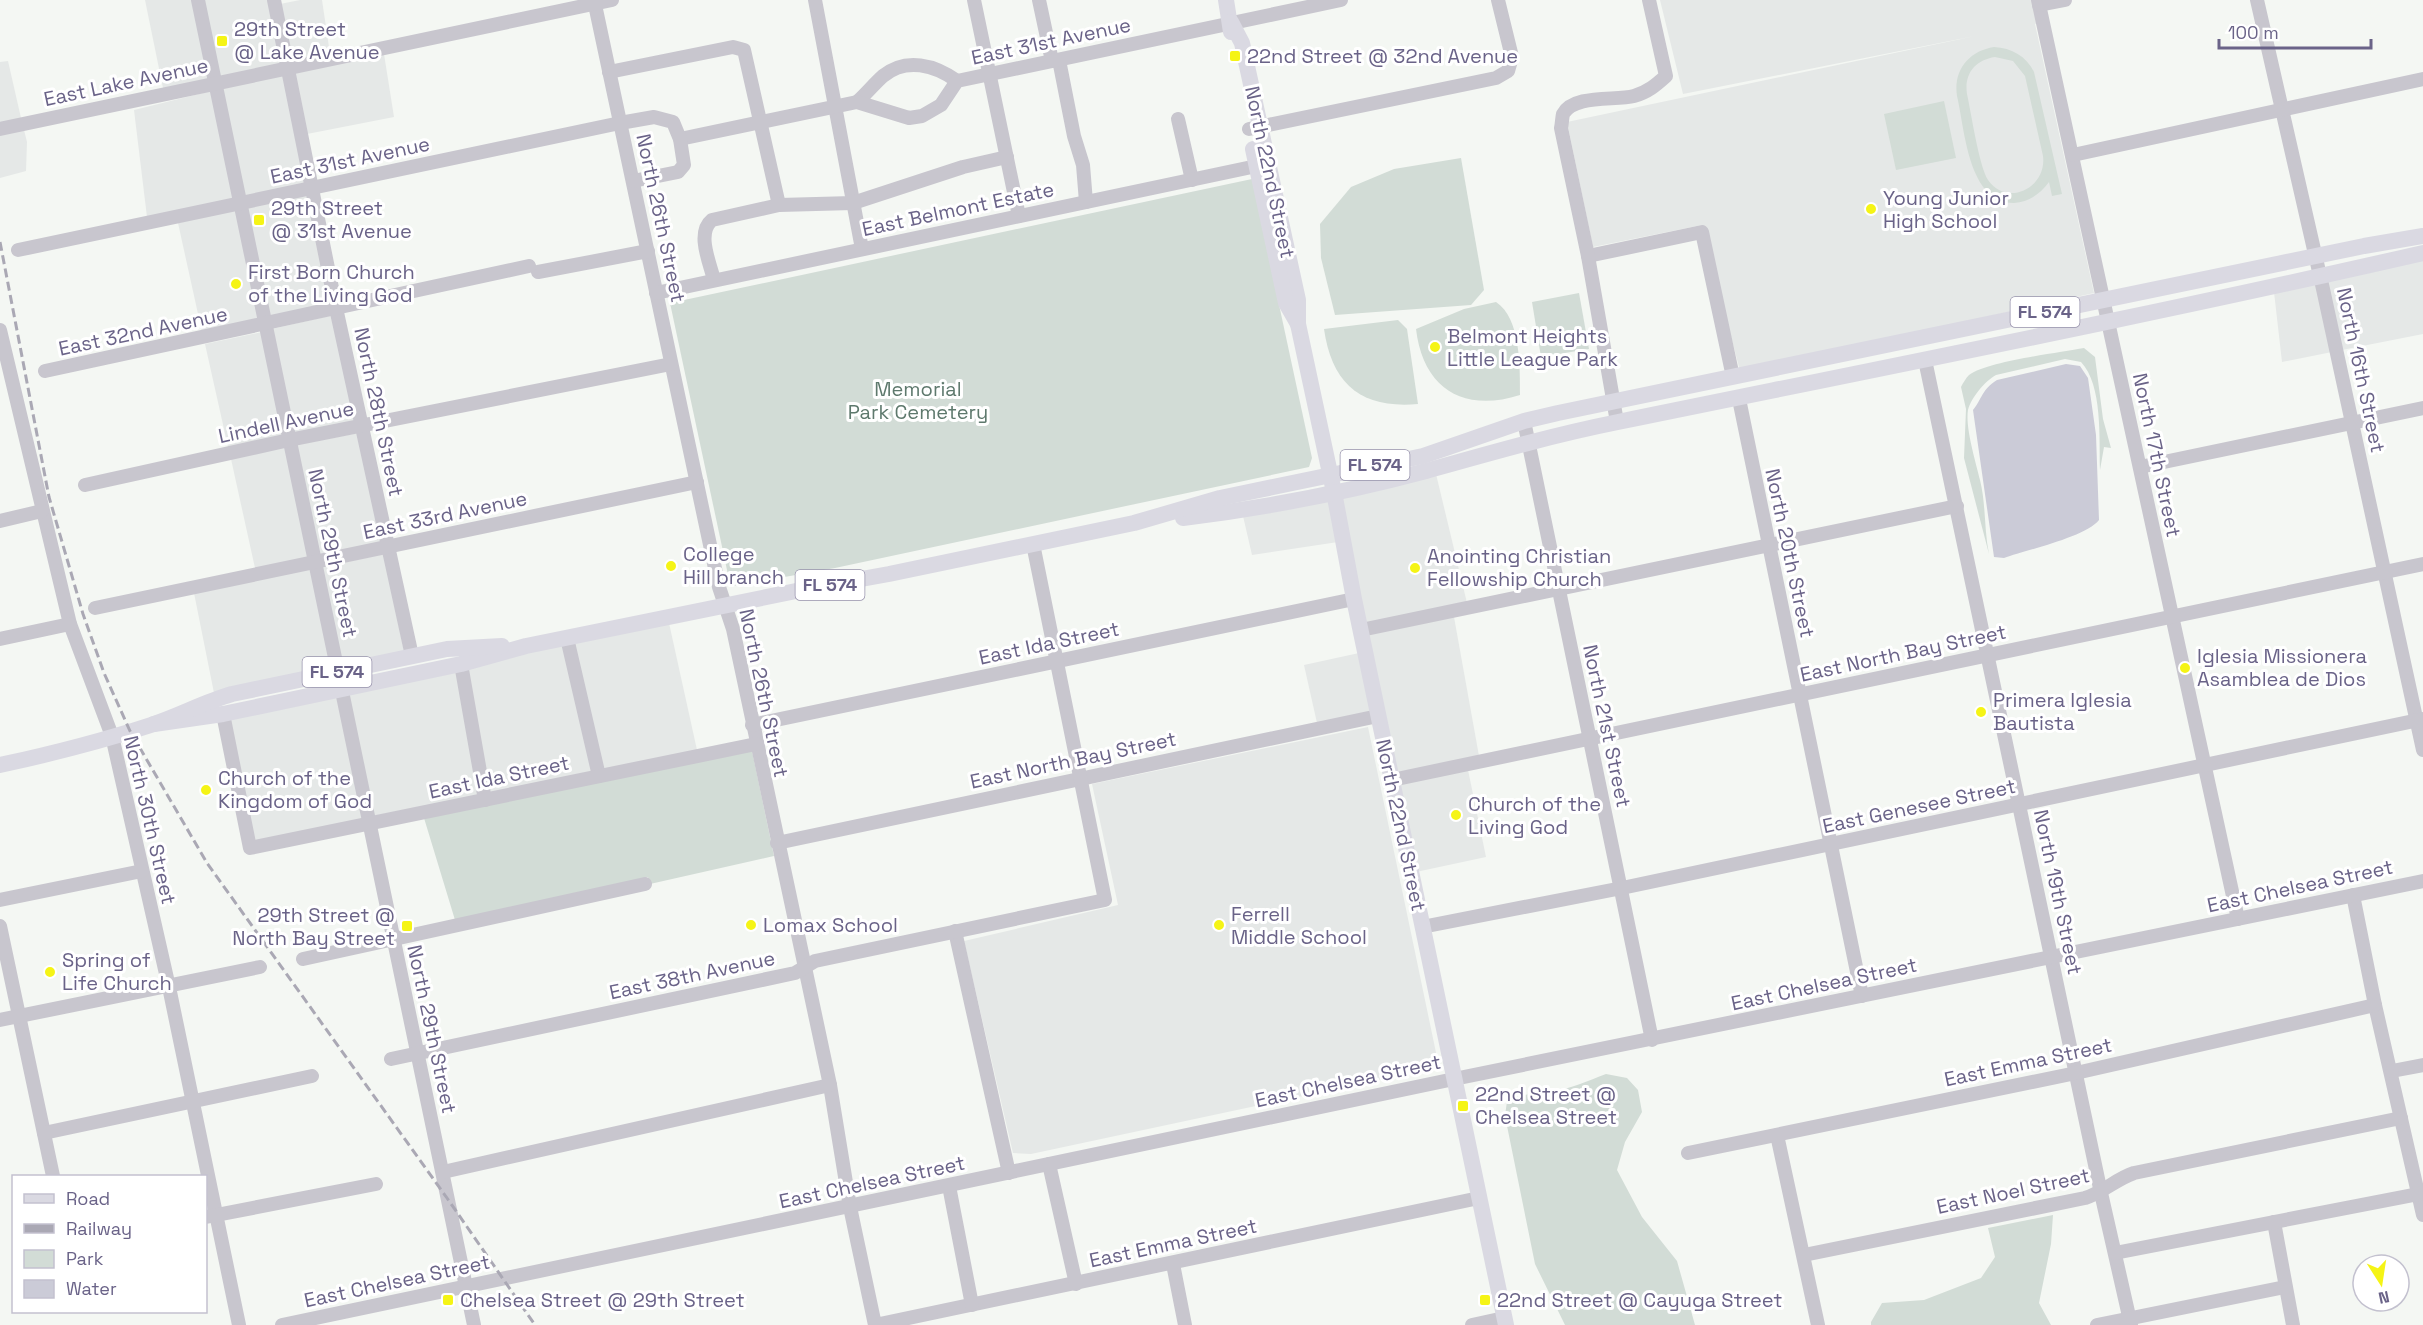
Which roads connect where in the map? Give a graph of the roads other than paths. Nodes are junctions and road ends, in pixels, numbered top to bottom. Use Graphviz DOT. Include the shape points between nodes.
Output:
graph roads {
  1 [pos="198,0"];
  2 [pos="274,0"];
  3 [pos="612,0"];
  4 [pos="815,0"];
  5 [pos="974,0"];
  6 [pos="1054,0"];
  7 [pos="1226,0"];
  8 [pos="1341,0"];
  9 [pos="1498,0"];
  10 [pos="1649,0"];
  11 [pos="2065,0"];
  12 [pos="2257,0"];
  13 [pos="594,2"];
  14 [pos="1039,2"];
  15 [pos="2039,3"];
  16 [pos="1231,22"];
  17 [pos="1055,60"];
  18 [pos="288,68"];
  19 [pos="609,72"];
  20 [pos="989,74"];
  21 [pos="2423,79"];
  22 [pos="957,81"];
  23 [pos="215,84"];
  24 [pos="857,102"];
  25 [pos="835,109"];
  26 [pos="2281,110"];
  27 [pos="1178,118"];
  28 [pos="621,123"];
  29 [pos="761,123"];
  30 [pos="1254,128"];
  31 [pos="0,129"];
  32 [pos="680,139"];
  33 [pos="2073,155"];
  34 [pos="1006,157"];
  35 [pos="1262,165"];
  36 [pos="1192,180"];
  37 [pos="633,181"];
  38 [pos="312,188"];
  39 [pos="1086,202"];
  40 [pos="854,203"];
  41 [pos="240,204"];
  42 [pos="779,205"];
  43 [pos="1019,216"];
  44 [pos="2423,236"];
  45 [pos="862,249"];
  46 [pos="18,250"];
  47 [pos="648,251"];
  48 [pos="2423,253"];
  49 [pos="1588,256"];
  50 [pos="2315,256"];
  51 [pos="2320,276"];
  52 [pos="714,280"];
  53 [pos="656,293"];
  54 [pos="2104,300"];
  55 [pos="336,308"];
  56 [pos="2109,322"];
  57 [pos="266,325"];
  58 [pos="0,330"];
  59 [pos="1925,360"];
  60 [pos="671,364"];
  61 [pos="45,371"];
  62 [pos="1733,377"];
  63 [pos="1739,399"];
  64 [pos="1614,402"];
  65 [pos="2423,408"];
  66 [pos="1674,411"];
  67 [pos="1524,421"];
  68 [pos="1617,422"];
  69 [pos="2352,422"];
  70 [pos="363,426"];
  71 [pos="289,440"];
  72 [pos="1528,442"];
  73 [pos="2140,467"];
  74 [pos="1330,475"];
  75 [pos="697,482"];
  76 [pos="85,485"];
  77 [pos="1334,492"];
  78 [pos="1957,506"];
  79 [pos="42,511"];
  80 [pos="0,521"];
  81 [pos="1134,523"];
  82 [pos="1033,544"];
  83 [pos="1768,546"];
  84 [pos="388,547"];
  85 [pos="315,562"];
  86 [pos="2423,564"];
  87 [pos="2384,572"];
  88 [pos="1559,590"];
  89 [pos="1354,599"];
  90 [pos="725,605"];
  91 [pos="95,608"];
  92 [pos="2173,617"];
  93 [pos="70,624"];
  94 [pos="1361,630"];
  95 [pos="567,638"];
  96 [pos="0,639"];
  97 [pos="526,646"];
  98 [pos="412,656"];
  99 [pos="1989,656"];
  100 [pos="1057,661"];
  101 [pos="460,664"];
  102 [pos="338,671"];
  103 [pos="342,689"];
  104 [pos="1799,695"];
  105 [pos="223,714"];
  106 [pos="1378,717"];
  107 [pos="2420,720"];
  108 [pos="154,724"];
  109 [pos="752,725"];
  110 [pos="112,736"];
  111 [pos="1590,739"];
  112 [pos="756,744"];
  113 [pos="2423,750"];
  114 [pos="0,765"];
  115 [pos="2204,766"];
  116 [pos="599,776"];
  117 [pos="1080,778"];
  118 [pos="1392,780"];
  119 [pos="485,800"];
  120 [pos="2020,805"];
  121 [pos="369,823"];
  122 [pos="777,843"];
  123 [pos="1830,844"];
  124 [pos="142,871"];
  125 [pos="2423,881"];
  126 [pos="645,884"];
  127 [pos="1622,888"];
  128 [pos="2353,895"];
  129 [pos="0,900"];
  130 [pos="2238,919"];
  131 [pos="0,926"];
  132 [pos="1422,927"];
  133 [pos="955,931"];
  134 [pos="394,939"];
  135 [pos="2052,957"];
  136 [pos="303,959"];
  137 [pos="260,967"];
  138 [pos="804,968"];
  139 [pos="169,987"];
  140 [pos="1862,996"];
  141 [pos="2375,1005"];
  142 [pos="19,1017"];
  143 [pos="0,1020"];
  144 [pos="1652,1040"];
  145 [pos="417,1054"];
  146 [pos="391,1059"];
  147 [pos="2423,1065"];
  148 [pos="2392,1071"];
  149 [pos="2076,1072"];
  150 [pos="312,1076"];
  151 [pos="1454,1079"];
  152 [pos="830,1085"];
  153 [pos="192,1102"];
  154 [pos="2401,1118"];
  155 [pos="44,1133"];
  156 [pos="1777,1135"];
  157 [pos="1688,1153"];
  158 [pos="1049,1164"];
  159 [pos="443,1172"];
  160 [pos="1009,1173"];
  161 [pos="53,1175"];
  162 [pos="204,1175"];
  163 [pos="375,1184"];
  164 [pos="949,1186"];
  165 [pos="207,1192"];
  166 [pos="2101,1193"];
  167 [pos="2421,1193"];
  168 [pos="1479,1198"];
  169 [pos="850,1207"];
  170 [pos="2423,1215"];
  171 [pos="211,1216"];
  172 [pos="2274,1222"];
  173 [pos="2115,1253"];
  174 [pos="1804,1255"];
  175 [pos="1173,1264"];
  176 [pos="1076,1284"];
  177 [pos="465,1286"];
  178 [pos="2285,1287"];
  179 [pos="972,1305"];
  180 [pos="1505,1322"];
  181 [pos="2130,1322"];
  182 [pos="239,1325"];
  183 [pos="282,1325"];
  184 [pos="474,1325"];
  185 [pos="875,1325"];
  186 [pos="1185,1325"];
  187 [pos="1472,1325"];
  188 [pos="1818,1325"];
  189 [pos="2097,1325"];
  190 [pos="2293,1325"];
  1 -- 23 [label="street, North 29th Street"];
  2 -- 18 [label="street, North 28th Street"];
  3 -- 13 [label="street, East Lake Avenue"];
  4 -- 25 [label="street"];
  5 -- 20 [label="street"];
  6 -- 14 [label="street"];
  7 -- 16 [label="main road, North 22nd Street"];
  8 -- 16 [label="street, East 31st Avenue"];
  9 -- 30 [label="street" via="1512,57 1508,71 1496,78"];
  10 -- 49 [label="street" via="1666,76 1652,90 1583,101 1563,114 1561,128"];
  11 -- 15 [label="street"];
  12 -- 26 [label="street, North 16th Street"];
  13 -- 18 [label="street, East Lake Avenue"];
  13 -- 19 [label="street, North 26th Street"];
  14 -- 17 [label="street"];
  15 -- 33 [label="street, North 17th Street"];
  16 -- 17 [label="street, East 31st Avenue"];
  16 -- 30 [label="main road, North 22nd Street" via="1231,45"];
  17 -- 20 [label="street, East 31st Avenue"];
  17 -- 39 [label="street" via="1083,165"];
  18 -- 23 [label="street, East Lake Avenue"];
  18 -- 38 [label="street, North 28th Street"];
  19 -- 28 [label="street, North 26th Street"];
  19 -- 29 [label="street" via="740,47 747,55"];
  20 -- 22 [label="street, East 31st Avenue"];
  20 -- 34 [label="street"];
  21 -- 26 [label="street"];
  22 -- 24 [label="street" via="929,66 908,65 886,74"];
  22 -- 24 [label="street, East 31st Avenue" via="941,105 922,116 909,118"];
  23 -- 31 [label="street, East Lake Avenue"];
  23 -- 41 [label="street, North 29th Street"];
  24 -- 25 [label="street"];
  25 -- 29 [label="street"];
  25 -- 40 [label="street"];
  26 -- 33 [label="street"];
  26 -- 50 [label="street, North 16th Street"];
  27 -- 36 [label="street"];
  28 -- 32 [label="street, East 31st Avenue" via="664,118 673,122"];
  28 -- 37 [label="street, North 26th Street"];
  28 -- 38 [label="street, East 31st Avenue"];
  29 -- 32 [label="street"];
  29 -- 42 [label="street"];
  30 -- 35 [label="main road, North 22nd Street"];
  32 -- 37 [label="street" via="685,161 682,169"];
  33 -- 54 [label="street, North 17th Street"];
  34 -- 40 [label="street"];
  34 -- 43 [label="street"];
  35 -- 36 [label="street, East Belmont Estate"];
  35 -- 74 [label="main road, North 22nd Street" via="1286,303 1298,324"];
  36 -- 39 [label="street, East Belmont Estate"];
  37 -- 47 [label="street, North 26th Street"];
  38 -- 41 [label="street, East 31st Avenue"];
  38 -- 55 [label="street, North 28th Street"];
  39 -- 43 [label="street, East Belmont Estate"];
  40 -- 42 [label="street"];
  40 -- 45 [label="street"];
  41 -- 46 [label="street, East 31st Avenue"];
  41 -- 57 [label="street, North 29th Street"];
  42 -- 52 [label="street" via="707,224 704,237"];
  43 -- 45 [label="street, East Belmont Estate"];
  44 -- 50 [label="main road, FL 574"];
  45 -- 52 [label="street, East Belmont Estate"];
  47 -- 53 [label="street, North 26th Street"];
  47 -- 55 [label="street, East 32nd Avenue"];
  48 -- 51 [label="main road, FL 574"];
  49 -- 62 [label="street" via="1702,232"];
  49 -- 64 [label="street"];
  50 -- 51 [label="street, North 16th Street"];
  50 -- 54 [label="main road, FL 574"];
  51 -- 56 [label="main road, FL 574"];
  51 -- 69 [label="street, North 16th Street"];
  52 -- 53 [label="street, East Belmont Estate"];
  53 -- 60 [label="street, North 26th Street"];
  54 -- 56 [label="street, North 17th Street"];
  54 -- 62 [label="main road, FL 574"];
  55 -- 57 [label="street, East 32nd Avenue"];
  55 -- 70 [label="street, North 28th Street"];
  56 -- 59 [label="main road, FL 574"];
  56 -- 73 [label="street, North 17th Street"];
  57 -- 61 [label="street, East 32nd Avenue"];
  57 -- 71 [label="street, North 29th Street"];
  58 -- 79 [label="street, North 30th Street"];
  59 -- 63 [label="main road, FL 574"];
  59 -- 78 [label="street, North 19th Street"];
  60 -- 70 [label="street, Lindell Avenue"];
  60 -- 75 [label="street, North 26th Street"];
  62 -- 64 [label="main road, FL 574"];
  62 -- 66 [label="main road" via="1720,396"];
  63 -- 66 [label="main road, FL 574"];
  63 -- 83 [label="street, North 20th Street"];
  64 -- 67 [label="main road, FL 574"];
  64 -- 68 [label="street"];
  65 -- 69 [label="street"];
  66 -- 68 [label="main road, FL 574"];
  67 -- 72 [label="street, North 21st Street"];
  67 -- 74 [label="main road, FL 574" via="1422,456"];
  68 -- 72 [label="main road, FL 574"];
  69 -- 73 [label="street"];
  69 -- 87 [label="street, North 16th Street"];
  70 -- 71 [label="street, Lindell Avenue"];
  70 -- 84 [label="street, North 28th Street"];
  71 -- 76 [label="street, Lindell Avenue"];
  71 -- 85 [label="street, North 29th Street"];
  72 -- 77 [label="main road, FL 574"];
  72 -- 88 [label="street, North 21st Street"];
  73 -- 92 [label="street, North 17th Street"];
  74 -- 77 [label="main road, North 22nd Street"];
  74 -- 81 [label="main road, FL 574" via="1220,498"];
  75 -- 84 [label="street, East 33rd Avenue"];
  75 -- 90 [label="street, North 26th Street"];
  77 -- 81 [label="main road, FL 574" via="1241,511"];
  77 -- 89 [label="main road, North 22nd Street"];
  78 -- 83 [label="street"];
  78 -- 99 [label="street, North 19th Street"];
  79 -- 80 [label="street"];
  79 -- 93 [label="street, North 30th Street"];
  81 -- 82 [label="main road, FL 574"];
  82 -- 90 [label="main road, FL 574"];
  82 -- 100 [label="street"];
  83 -- 88 [label="street"];
  83 -- 104 [label="street, North 20th Street"];
  84 -- 85 [label="street, East 33rd Avenue"];
  84 -- 98 [label="street, North 28th Street"];
  85 -- 91 [label="street, East 33rd Avenue"];
  85 -- 102 [label="street, North 29th Street"];
  86 -- 87 [label="street, East North Bay Street"];
  87 -- 92 [label="street, East North Bay Street"];
  87 -- 107 [label="street, North 16th Street"];
  88 -- 94 [label="street"];
  88 -- 111 [label="street, North 21st Street"];
  89 -- 94 [label="main road, North 22nd Street"];
  89 -- 100 [label="street, East Ida Street"];
  90 -- 95 [label="main road, FL 574"];
  90 -- 109 [label="street, North 26th Street"];
  92 -- 99 [label="street, East North Bay Street"];
  92 -- 115 [label="street, North 17th Street"];
  93 -- 96 [label="street"];
  93 -- 110 [label="street, North 30th Street"];
  94 -- 106 [label="main road, North 22nd Street"];
  95 -- 97 [label="main road, FL 574"];
  95 -- 116 [label="street"];
  97 -- 98 [label="main road, FL 574" via="476,647"];
  97 -- 101 [label="main road, FL 574"];
  98 -- 102 [label="main road, FL 574"];
  99 -- 104 [label="street, East North Bay Street"];
  99 -- 120 [label="street, North 19th Street"];
  100 -- 109 [label="street, East Ida Street"];
  100 -- 117 [label="street"];
  101 -- 103 [label="main road, FL 574"];
  101 -- 119 [label="street"];
  102 -- 103 [label="street, North 29th Street"];
  102 -- 108 [label="main road, FL 574" via="232,694"];
  103 -- 105 [label="main road, FL 574"];
  103 -- 121 [label="street, North 29th Street"];
  104 -- 111 [label="street, East North Bay Street"];
  104 -- 123 [label="street, North 20th Street"];
  105 -- 108 [label="main road, FL 574"];
  105 -- 121 [label="street, East Ida Street" via="250,848"];
  106 -- 117 [label="street, East North Bay Street"];
  106 -- 118 [label="main road, North 22nd Street"];
  107 -- 113 [label="street, North 16th Street"];
  107 -- 115 [label="street, East Genesee Street"];
  108 -- 110 [label="main road, FL 574"];
  109 -- 112 [label="street, North 26th Street"];
  110 -- 114 [label="main road, FL 574"];
  110 -- 124 [label="street, North 30th Street"];
  111 -- 118 [label="street, East North Bay Street"];
  111 -- 127 [label="street, North 21st Street"];
  112 -- 116 [label="street, East Ida Street"];
  112 -- 122 [label="street, North 26th Street"];
  115 -- 120 [label="street, East Genesee Street"];
  115 -- 130 [label="street, North 17th Street"];
  116 -- 119 [label="street, East Ida Street"];
  117 -- 122 [label="street, East North Bay Street"];
  117 -- 133 [label="street, East 38th Avenue" via="1105,900"];
  118 -- 132 [label="main road, North 22nd Street"];
  119 -- 121 [label="street, East Ida Street"];
  120 -- 123 [label="street, East Genesee Street"];
  120 -- 135 [label="street, North 19th Street"];
  121 -- 134 [label="street, North 29th Street"];
  122 -- 138 [label="street, North 26th Street"];
  123 -- 127 [label="street, East Genesee Street"];
  123 -- 140 [label="street, North 20th Street"];
  124 -- 129 [label="street"];
  124 -- 139 [label="street, North 30th Street"];
  125 -- 128 [label="street, East Chelsea Street"];
  126 -- 134 [label="street"];
  127 -- 132 [label="street, East Genesee Street"];
  127 -- 144 [label="street, North 21st Street"];
  128 -- 130 [label="street, East Chelsea Street"];
  128 -- 141 [label="street"];
  130 -- 135 [label="street, East Chelsea Street"];
  131 -- 142 [label="street"];
  132 -- 151 [label="main road, North 22nd Street"];
  133 -- 138 [label="street, East 38th Avenue" via="815,961"];
  133 -- 160 [label="street"];
  134 -- 136 [label="street"];
  134 -- 145 [label="street, North 29th Street"];
  135 -- 140 [label="street, East Chelsea Street"];
  135 -- 149 [label="street, North 19th Street"];
  137 -- 139 [label="street"];
  138 -- 145 [label="street, East 38th Avenue" via="783,976"];
  138 -- 152 [label="street, North 26th Street"];
  139 -- 142 [label="street"];
  139 -- 153 [label="street, North 30th Street"];
  140 -- 144 [label="street, East Chelsea Street"];
  141 -- 148 [label="street"];
  141 -- 149 [label="street, East Emma Street"];
  142 -- 143 [label="street"];
  142 -- 155 [label="street"];
  144 -- 151 [label="street, East Chelsea Street"];
  145 -- 146 [label="street, East 38th Avenue"];
  145 -- 159 [label="street, North 29th Street"];
  147 -- 148 [label="street"];
  148 -- 154 [label="street"];
  149 -- 156 [label="street, East Emma Street"];
  149 -- 166 [label="street, North 19th Street"];
  150 -- 153 [label="street"];
  151 -- 158 [label="street, East Chelsea Street"];
  151 -- 168 [label="main road, North 22nd Street"];
  152 -- 159 [label="street"];
  152 -- 169 [label="street, North 26th Street"];
  153 -- 155 [label="street"];
  153 -- 162 [label="street, North 30th Street"];
  154 -- 166 [label="street, East Noel Street" via="2134,1173"];
  154 -- 167 [label="street"];
  155 -- 161 [label="street"];
  156 -- 157 [label="street, East Emma Street"];
  156 -- 174 [label="street"];
  158 -- 160 [label="street, East Chelsea Street"];
  158 -- 176 [label="street"];
  159 -- 177 [label="street, North 29th Street"];
  160 -- 164 [label="street, East Chelsea Street"];
  163 -- 171 [label="street"];
  164 -- 169 [label="street, East Chelsea Street"];
  164 -- 179 [label="street"];
  165 -- 171 [label="street, North 30th Street"];
  166 -- 173 [label="street, North 19th Street"];
  166 -- 174 [label="street, East Noel Street"];
  167 -- 170 [label="street"];
  167 -- 172 [label="street"];
  168 -- 175 [label="street, East Emma Street"];
  168 -- 180 [label="main road, North 22nd Street"];
  169 -- 177 [label="street, East Chelsea Street"];
  169 -- 185 [label="street, North 26th Street"];
  171 -- 182 [label="street, North 30th Street"];
  172 -- 173 [label="street"];
  172 -- 178 [label="street"];
  173 -- 181 [label="street, North 19th Street"];
  174 -- 188 [label="street"];
  175 -- 176 [label="street, East Emma Street"];
  175 -- 186 [label="street"];
  176 -- 179 [label="street, East Emma Street"];
  177 -- 183 [label="street, East Chelsea Street"];
  177 -- 184 [label="street, North 29th Street"];
  178 -- 181 [label="street"];
  178 -- 190 [label="street"];
  179 -- 185 [label="street, East Emma Street"];
  180 -- 187 [label="street"];
  181 -- 189 [label="street"];
}
